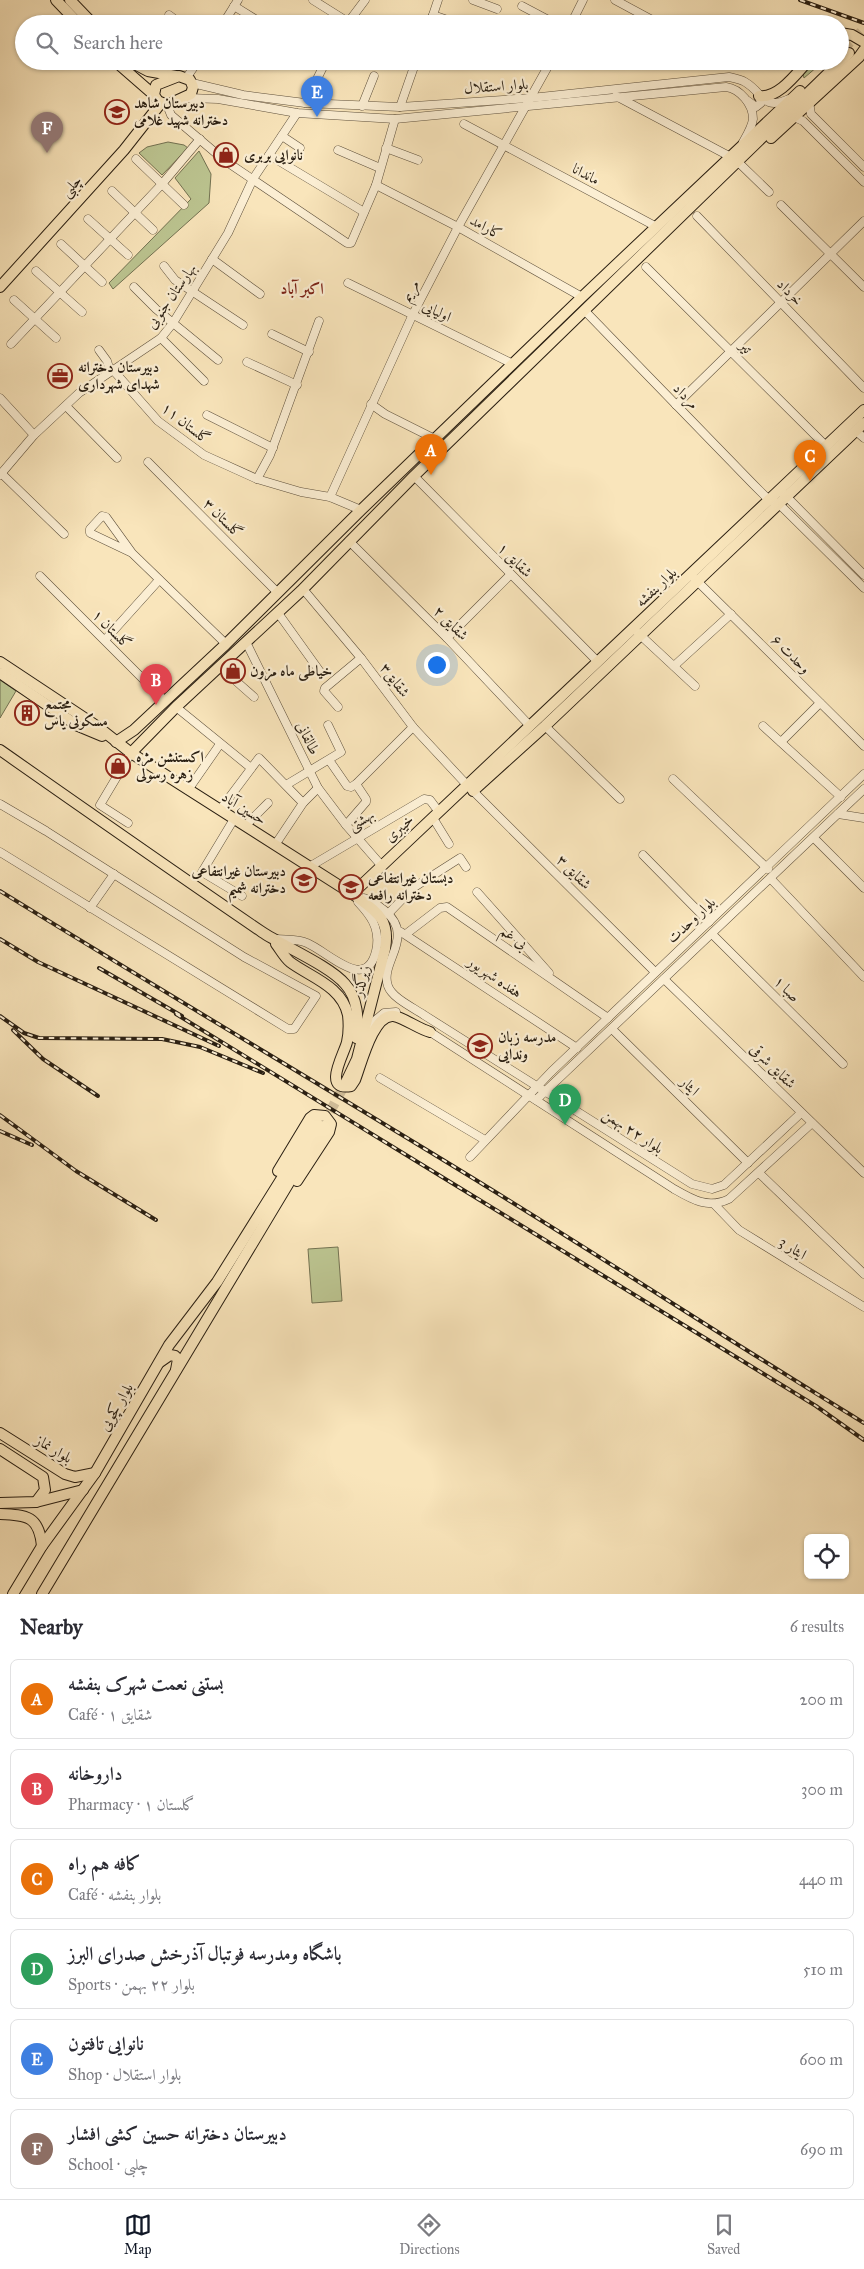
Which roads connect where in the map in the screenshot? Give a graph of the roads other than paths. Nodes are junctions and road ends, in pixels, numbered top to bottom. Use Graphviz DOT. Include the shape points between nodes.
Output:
graph roads {
  1 [pos="56,0"];
  2 [pos="70,0"];
  3 [pos="313,0"];
  4 [pos="365,0"];
  5 [pos="438,0"];
  6 [pos="473,0"];
  7 [pos="583,0"];
  8 [pos="615,0"];
  9 [pos="236,3"];
  10 [pos="522,6"];
  11 [pos="497,8"];
  12 [pos="70,15"];
  13 [pos="84,15"];
  14 [pos="229,15"];
  15 [pos="251,15"];
  16 [pos="336,15"];
  17 [pos="354,15"];
  18 [pos="433,15"];
  19 [pos="539,15"];
  20 [pos="576,15"];
  21 [pos="643,15"];
  22 [pos="849,34"];
  23 [pos="864,42"];
  24 [pos="864,50"];
  25 [pos="849,65"];
  26 [pos="125,70"];
  27 [pos="146,70"];
  28 [pos="192,70"];
  29 [pos="321,70"];
  30 [pos="413,70"];
  31 [pos="546,70"];
  32 [pos="799,70"];
  33 [pos="822,70"];
  34 [pos="825,70"];
  35 [pos="844,70"];
  36 [pos="374,76"];
  37 [pos="186,79"];
  38 [pos="615,96"];
  39 [pos="759,96"];
  40 [pos="794,97"];
  41 [pos="186,98"];
  42 [pos="746,100"];
  43 [pos="161,101"];
  44 [pos="529,101"];
  45 [pos="809,102"];
  46 [pos="305,104"];
  47 [pos="362,106"];
  48 [pos="400,107"];
  49 [pos="297,113"];
  50 [pos="811,114"];
  51 [pos="395,118"];
  52 [pos="798,119"];
  53 [pos="464,124"];
  54 [pos="282,136"];
  55 [pos="200,139"];
  56 [pos="742,143"];
  57 [pos="505,145"];
  58 [pos="300,148"];
  59 [pos="386,148"];
  60 [pos="338,150"];
  61 [pos="269,155"];
  62 [pos="136,159"];
  63 [pos="733,159"];
  64 [pos="418,160"];
  65 [pos="864,167"];
  66 [pos="380,168"];
  67 [pos="253,179"];
  68 [pos="864,182"];
  69 [pos="162,184"];
  70 [pos="376,185"];
  71 [pos="112,191"];
  72 [pos="769,192"];
  73 [pos="184,205"];
  74 [pos="781,205"];
  75 [pos="135,212"];
  76 [pos="364,212"];
  77 [pos="697,216"];
  78 [pos="88,220"];
  79 [pos="864,221"];
  80 [pos="655,226"];
  81 [pos="458,228"];
  82 [pos="153,230"];
  83 [pos="110,239"];
  84 [pos="61,244"];
  85 [pos="830,253"];
  86 [pos="128,255"];
  87 [pos="212,259"];
  88 [pos="85,266"];
  89 [pos="164,266"];
  90 [pos="646,267"];
  91 [pos="36,271"];
  92 [pos="102,282"];
  93 [pos="348,283"];
  94 [pos="134,286"];
  95 [pos="0,287"];
  96 [pos="864,287"];
  97 [pos="192,291"];
  98 [pos="60,292"];
  99 [pos="260,294"];
  100 [pos="582,297"];
  101 [pos="14,300"];
  102 [pos="780,301"];
  103 [pos="585,311"];
  104 [pos="82,312"];
  105 [pos="413,314"];
  106 [pos="35,319"];
  107 [pos="319,321"];
  108 [pos="173,323"];
  109 [pos="243,325"];
  110 [pos="272,334"];
  111 [pos="56,338"];
  112 [pos="161,338"];
  113 [pos="11,344"];
  114 [pos="99,350"];
  115 [pos="730,350"];
  116 [pos="309,352"];
  117 [pos="218,360"];
  118 [pos="247,362"];
  119 [pos="513,364"];
  120 [pos="111,370"];
  121 [pos="204,381"];
  122 [pos="297,385"];
  123 [pos="864,388"];
  124 [pos="0,398"];
  125 [pos="371,404"];
  126 [pos="676,405"];
  127 [pos="66,406"];
  128 [pos="864,410"];
  129 [pos="462,413"];
  130 [pos="207,415"];
  131 [pos="470,422"];
  132 [pos="448,426"];
  133 [pos="860,427"];
  134 [pos="34,435"];
  135 [pos="457,435"];
  136 [pos="864,438"];
  137 [pos="435,439"];
  138 [pos="826,446"];
  139 [pos="273,448"];
  140 [pos="117,458"];
  141 [pos="148,462"];
  142 [pos="1,474"];
  143 [pos="414,476"];
  144 [pos="257,479"];
  145 [pos="783,493"];
  146 [pos="330,497"];
  147 [pos="774,502"];
  148 [pos="361,510"];
  149 [pos="64,534"];
  150 [pos="349,541"];
  151 [pos="132,553"];
  152 [pos="510,575"];
  153 [pos="864,575"];
  154 [pos="40,576"];
  155 [pos="695,578"];
  156 [pos="159,580"];
  157 [pos="292,580"];
  158 [pos="864,588"];
  159 [pos="280,590"];
  160 [pos="302,590"];
  161 [pos="292,600"];
  162 [pos="278,613"];
  163 [pos="731,614"];
  164 [pos="637,632"];
  165 [pos="448,638"];
  166 [pos="105,640"];
  167 [pos="246,642"];
  168 [pos="226,644"];
  169 [pos="361,658"];
  170 [pos="0,662"];
  171 [pos="598,662"];
  172 [pos="674,666"];
  173 [pos="220,667"];
  174 [pos="0,673"];
  175 [pos="322,673"];
  176 [pos="695,686"];
  177 [pos="254,697"];
  178 [pos="165,701"];
  179 [pos="820,703"];
  180 [pos="176,707"];
  181 [pos="338,707"];
  182 [pos="328,725"];
  183 [pos="530,726"];
  184 [pos="545,726"];
  185 [pos="763,726"];
  186 [pos="413,727"];
  187 [pos="134,730"];
  188 [pos="144,740"];
  189 [pos="116,742"];
  190 [pos="781,742"];
  191 [pos="220,744"];
  192 [pos="864,746"];
  193 [pos="0,750"];
  194 [pos="131,753"];
  195 [pos="507,754"];
  196 [pos="329,760"];
  197 [pos="251,768"];
  198 [pos="310,772"];
  199 [pos="864,774"];
  200 [pos="673,779"];
  201 [pos="356,784"];
  202 [pos="286,785"];
  203 [pos="318,788"];
  204 [pos="470,788"];
  205 [pos="864,789"];
  206 [pos="188,790"];
  207 [pos="841,797"];
  208 [pos="620,799"];
  209 [pos="268,803"];
  210 [pos="303,803"];
  211 [pos="0,804"];
  212 [pos="220,810"];
  213 [pos="838,814"];
  214 [pos="436,815"];
  215 [pos="864,818"];
  216 [pos="234,819"];
  217 [pos="128,823"];
  218 [pos="346,825"];
  219 [pos="245,826"];
  220 [pos="357,838"];
  221 [pos="814,838"];
  222 [pos="450,844"];
  223 [pos="275,845"];
  224 [pos="0,852"];
  225 [pos="643,855"];
  226 [pos="382,865"];
  227 [pos="309,867"];
  228 [pos="466,867"];
  229 [pos="768,868"];
  230 [pos="114,874"];
  231 [pos="771,879"];
  232 [pos="753,882"];
  233 [pos="864,888"];
  234 [pos="760,890"];
  235 [pos="477,892"];
  236 [pos="353,894"];
  237 [pos="242,896"];
  238 [pos="90,908"];
  239 [pos="388,914"];
  240 [pos="708,922"];
  241 [pos="397,930"];
  242 [pos="406,934"];
  243 [pos="712,934"];
  244 [pos="272,939"];
  245 [pos="655,972"];
  246 [pos="864,977"];
  247 [pos="664,979"];
  248 [pos="557,983"];
  249 [pos="608,1018"];
  250 [pos="361,1027"];
  251 [pos="612,1029"];
  252 [pos="430,1032"];
  253 [pos="455,1034"];
  254 [pos="448,1044"];
  255 [pos="577,1048"];
  256 [pos="843,1064"];
  257 [pos="551,1072"];
  258 [pos="380,1078"];
  259 [pos="558,1079"];
  260 [pos="344,1081"];
  261 [pos="538,1085"];
  262 [pos="546,1090"];
  263 [pos="528,1095"];
  264 [pos="536,1100"];
  265 [pos="801,1113"];
  266 [pos="812,1123"];
  267 [pos="320,1124"];
  268 [pos="485,1140"];
  269 [pos="470,1158"];
  270 [pos="748,1163"];
  271 [pos="759,1173"];
  272 [pos="864,1173"];
  273 [pos="714,1204"];
  274 [pos="249,1237"];
  275 [pos="864,1274"];
  276 [pos="864,1307"];
  277 [pos="159,1363"];
  278 [pos="176,1371"];
  279 [pos="0,1433"];
  280 [pos="0,1449"];
  281 [pos="95,1473"];
  282 [pos="83,1490"];
  283 [pos="36,1502"];
  284 [pos="0,1503"];
  285 [pos="0,1514"];
  286 [pos="42,1546"];
  287 [pos="13,1594"];
  288 [pos="42,1594"];
  1 -- 12 [label="main road"];
  2 -- 13 [label="main road"];
  3 -- 16 [label="street"];
  4 -- 17 [label="street"];
  5 -- 18 [label="street"];
  6 -- 11 [label="street"];
  7 -- 20 [label="street"];
  8 -- 21 [label="street"];
  9 -- 14 [label="street"];
  9 -- 15 [label="street"];
  10 -- 19 [label="street"];
  22 -- 23 [label="main road"];
  24 -- 25 [label="main road"];
  26 -- 43 [label="main road"];
  27 -- 37 [label="main road"];
  28 -- 37 [label="street"];
  29 -- 46 [label="street"];
  30 -- 48 [label="street"];
  31 -- 44 [label="street, مریم"];
  32 -- 39 [label="main road" via="776,93"];
  33 -- 40 [label="main road"];
  34 -- 63 [label="main road"];
  35 -- 45 [label="main road"];
  36 -- 47 [label="street"];
  37 -- 41 [label="main road" via="193,91"];
  37 -- 43 [label="main road, چلبی" via="156,86"];
  37 -- 46 [label="street, بلوار استقلال" via="243,94"];
  38 -- 42 [label="street, بلوار استقلال" via="726,86 738,91"];
  38 -- 44 [label="street, بلوار استقلال"];
  38 -- 63 [label="street"];
  39 -- 40 [label="street, بلوار استقلال" via="778,104"];
  39 -- 42 [label="street" via="761,103 756,107"];
  39 -- 44 [label="street, بلوار استقلال" via="745,82 729,76"];
  40 -- 56 [label="main road"];
  41 -- 43 [label="main road"];
  41 -- 49 [label="street, بلوار استقلال" via="218,99"];
  42 -- 56 [label="street" via="753,118"];
  43 -- 55 [label="street" via="171,116"];
  43 -- 95 [label="main road, چلبی" via="124,150"];
  44 -- 48 [label="street, بلوار استقلال"];
  44 -- 51 [label="street, بلوار استقلال"];
  44 -- 57 [label="street, مریم"];
  45 -- 50 [label="street"];
  45 -- 52 [label="main road"];
  46 -- 47 [label="street, بلوار استقلال"];
  47 -- 48 [label="street, بلوار استقلال"];
  49 -- 51 [label="street, بلوار استقلال"];
  49 -- 54 [label="street, بهارستان جنوبی"];
  50 -- 52 [label="street"];
  50 -- 65 [label="street"];
  51 -- 59 [label="street"];
  52 -- 63 [label="main road" via="756,151"];
  52 -- 68 [label="street"];
  53 -- 57 [label="street, ماندانا"];
  54 -- 58 [label="street"];
  54 -- 61 [label="street, بهارستان جنوبی"];
  55 -- 67 [label="street"];
  55 -- 69 [label="street"];
  56 -- 63 [label="main road"];
  57 -- 80 [label="street, ماندانا"];
  57 -- 81 [label="street, مریم"];
  59 -- 64 [label="street"];
  59 -- 66 [label="street"];
  60 -- 66 [label="street"];
  61 -- 67 [label="street, بهارستان جنوبی"];
  61 -- 76 [label="street"];
  62 -- 69 [label="street"];
  63 -- 72 [label="street"];
  63 -- 80 [label="main road"];
  63 -- 103 [label="main road"];
  66 -- 70 [label="street"];
  67 -- 76 [label="street" via="347,243 351,243"];
  67 -- 87 [label="street, بهارستان جنوبی" via="228,234"];
  69 -- 73 [label="street"];
  69 -- 75 [label="street"];
  70 -- 76 [label="street"];
  70 -- 81 [label="street, کارامد"];
  71 -- 75 [label="street"];
  74 -- 85 [label="street"];
  75 -- 82 [label="street"];
  75 -- 83 [label="street"];
  77 -- 102 [label="street, خرداد"];
  78 -- 83 [label="street"];
  79 -- 85 [label="street"];
  80 -- 100 [label="main road"];
  81 -- 100 [label="street, کارامد"];
  81 -- 105 [label="street, مریم"];
  83 -- 86 [label="street"];
  83 -- 88 [label="street"];
  84 -- 88 [label="street"];
  85 -- 96 [label="street"];
  85 -- 102 [label="street"];
  87 -- 97 [label="street, بهارستان جنوبی"];
  87 -- 99 [label="street"];
  88 -- 92 [label="street"];
  88 -- 98 [label="street"];
  89 -- 97 [label="street" via="175,280"];
  90 -- 115 [label="street, تیر"];
  91 -- 98 [label="street"];
  93 -- 105 [label="street, اولیایی"];
  94 -- 108 [label="street"];
  97 -- 108 [label="street, بهارستان جنوبی"];
  97 -- 109 [label="street"];
  98 -- 104 [label="street"];
  98 -- 106 [label="street"];
  100 -- 119 [label="main road"];
  101 -- 106 [label="street"];
  102 -- 115 [label="street"];
  102 -- 123 [label="street, خرداد"];
  103 -- 126 [label="street, مرداد"];
  103 -- 131 [label="main road"];
  105 -- 119 [label="street, اولیایی"];
  105 -- 125 [label="street, مریم"];
  106 -- 111 [label="street"];
  106 -- 113 [label="street"];
  107 -- 116 [label="street"];
  108 -- 112 [label="street, بهارستان جنوبی"];
  108 -- 117 [label="street"];
  110 -- 116 [label="street"];
  112 -- 120 [label="street, بهارستان جنوبی"];
  112 -- 121 [label="street"];
  114 -- 120 [label="street, گلستان ۱۱"];
  115 -- 126 [label="street"];
  115 -- 138 [label="street, تیر"];
  116 -- 122 [label="street"];
  118 -- 122 [label="street"];
  119 -- 129 [label="main road"];
  120 -- 127 [label="street, بهارستان جنوبی"];
  120 -- 144 [label="street, گلستان ۱۱" via="166,427 204,455"];
  122 -- 139 [label="street"];
  124 -- 134 [label="street"];
  125 -- 137 [label="street"];
  125 -- 146 [label="street, مریم"];
  126 -- 147 [label="street, مرداد"];
  127 -- 134 [label="street, بهارستان جنوبی"];
  127 -- 140 [label="street"];
  128 -- 138 [label="main road, بلوار بنفشه"];
  129 -- 131 [label="main road" via="463,420"];
  129 -- 132 [label="main road"];
  130 -- 139 [label="street"];
  131 -- 135 [label="main road"];
  132 -- 135 [label="main road" via="456,428"];
  132 -- 137 [label="main road"];
  133 -- 136 [label="street"];
  133 -- 145 [label="main road, بلوار بنفشه"];
  134 -- 142 [label="street, بهارستان جنوبی"];
  135 -- 143 [label="main road"];
  137 -- 148 [label="main road"];
  138 -- 145 [label="main road, بلوار بنفشه"];
  139 -- 144 [label="street"];
  141 -- 159 [label="street, گلستان ۳"];
  142 -- 149 [label="street"];
  143 -- 150 [label="main road"];
  143 -- 152 [label="street, شقایق ۱"];
  144 -- 146 [label="street, گلستان ۱۱"];
  145 -- 147 [label="main road, بلوار بنفشه"];
  145 -- 153 [label="street"];
  146 -- 148 [label="street, گلستان ۱۱"];
  147 -- 155 [label="main road, بلوار بنفشه"];
  147 -- 158 [label="street, مرداد"];
  148 -- 157 [label="main road"];
  150 -- 160 [label="main road"];
  150 -- 165 [label="street, شقایق ۲"];
  151 -- 151 [label="street" via="106,517 102,516 90,529 90,533"];
  151 -- 156 [label="street"];
  152 -- 165 [label="street"];
  152 -- 171 [label="street, شقایق ۱"];
  154 -- 166 [label="street, گلستان ۱"];
  155 -- 163 [label="street, وحدت ۶"];
  155 -- 164 [label="main road, بلوار بنفشه"];
  156 -- 166 [label="street"];
  156 -- 168 [label="street"];
  157 -- 159 [label="main road"];
  157 -- 160 [label="main road" via="292,586"];
  159 -- 161 [label="main road" via="289,590"];
  159 -- 168 [label="main road"];
  160 -- 161 [label="main road"];
  160 -- 169 [label="street, شقایق۳"];
  161 -- 162 [label="main road"];
  162 -- 167 [label="main road"];
  162 -- 175 [label="street"];
  163 -- 172 [label="street"];
  163 -- 179 [label="street, وحدت ۶"];
  164 -- 171 [label="main road, بلوار بنفشه"];
  164 -- 172 [label="street"];
  164 -- 184 [label="main road, بلوار بنفشه"];
  165 -- 183 [label="street, شقایق ۲"];
  166 -- 178 [label="street, گلستان ۱"];
  167 -- 173 [label="main road"];
  167 -- 198 [label="street, طالقانی"];
  168 -- 178 [label="main road"];
  169 -- 181 [label="street" via="325,688 324,691"];
  169 -- 186 [label="street, شقایق۳"];
  170 -- 189 [label="main road, حسین آباد"];
  171 -- 183 [label="main road, بلوار بنفشه"];
  172 -- 176 [label="street"];
  173 -- 177 [label="street"];
  173 -- 180 [label="main road"];
  174 -- 189 [label="main road, حسین آباد" via="78,726"];
  178 -- 187 [label="main road"];
  179 -- 190 [label="street"];
  179 -- 192 [label="street, وحدت ۶"];
  180 -- 188 [label="main road"];
  180 -- 191 [label="street"];
  182 -- 196 [label="street" via="342,751"];
  183 -- 195 [label="main road, بلوار بنفشه"];
  184 -- 195 [label="main road, بلوار بنفشه"];
  184 -- 208 [label="street"];
  185 -- 190 [label="street"];
  186 -- 201 [label="street"];
  186 -- 204 [label="street, شقایق۳"];
  187 -- 188 [label="main road" via="135,735"];
  187 -- 189 [label="main road"];
  188 -- 194 [label="main road"];
  189 -- 194 [label="main road, حسین آباد"];
  190 -- 207 [label="street"];
  191 -- 197 [label="street"];
  191 -- 206 [label="street"];
  193 -- 244 [label="main road"];
  194 -- 206 [label="main road, حسین آباد"];
  194 -- 217 [label="street" via="100,805"];
  195 -- 204 [label="main road, بلوار بنفشه"];
  196 -- 198 [label="street"];
  196 -- 201 [label="street" via="347,786"];
  197 -- 202 [label="street" via="260,758"];
  197 -- 212 [label="street"];
  198 -- 202 [label="street"];
  198 -- 203 [label="street, طالقانی"];
  199 -- 207 [label="street, بلوار وحدت"];
  200 -- 229 [label="street"];
  201 -- 218 [label="street" via="366,800"];
  202 -- 210 [label="street"];
  203 -- 210 [label="street"];
  203 -- 218 [label="street, طالقانی"];
  204 -- 214 [label="main road, خیبری"];
  204 -- 245 [label="street, شقایق ۳"];
  205 -- 213 [label="street, بلوار وحدت"];
  206 -- 212 [label="main road, حسین آباد"];
  207 -- 229 [label="street, بلوار وحدت"];
  209 -- 219 [label="street"];
  210 -- 223 [label="street"];
  211 -- 230 [label="street"];
  212 -- 216 [label="main road, حسین آباد"];
  213 -- 215 [label="street"];
  213 -- 221 [label="street, بلوار وحدت"];
  214 -- 220 [label="street, بهشتی" via="428,798"];
  214 -- 222 [label="street"];
  214 -- 226 [label="main road, خیبری"];
  216 -- 219 [label="main road, حسین آباد"];
  216 -- 237 [label="street" via="202,872"];
  218 -- 220 [label="street, طالقانی"];
  219 -- 223 [label="main road, حسین آباد"];
  220 -- 226 [label="street, طالقانی"];
  220 -- 227 [label="street, بهشتی"];
  221 -- 231 [label="street, بلوار وحدت"];
  221 -- 233 [label="street"];
  223 -- 227 [label="main road, حسین آباد"];
  224 -- 238 [label="street"];
  225 -- 240 [label="street"];
  226 -- 236 [label="main road, خیبری"];
  227 -- 236 [label="main road, حسین آباد"];
  228 -- 239 [label="street" via="460,858 413,888"];
  229 -- 232 [label="street, بلوار وحدت"];
  230 -- 238 [label="street"];
  230 -- 238 [label="street" via="244,957 316,996 294,1029 288,1029"];
  231 -- 234 [label="street, بلوار وحدت"];
  231 -- 246 [label="street"];
  232 -- 234 [label="street"];
  232 -- 240 [label="street, بلوار وحدت"];
  234 -- 243 [label="street, بلوار وحدت"];
  235 -- 248 [label="street"];
  236 -- 239 [label="street" via="367,899"];
  236 -- 244 [label="street" via="377,930 376,949 368,968 361,971 351,969 305,942"];
  236 -- 250 [label="main road, زیرگذر" via="379,914 387,932 385,949"];
  239 -- 241 [label="street"];
  240 -- 245 [label="street, بلوار وحدت"];
  241 -- 242 [label="street, هفده شهریور"];
  241 -- 253 [label="street, بلوار ۲۲ بهمن" via="388,986 400,998"];
  242 -- 248 [label="street, بی غم" via="440,908 447,908"];
  242 -- 255 [label="street, هفده شهریور"];
  243 -- 247 [label="street, بلوار وحدت"];
  243 -- 256 [label="street, صبا ۱"];
  244 -- 250 [label="main road" via="346,984"];
  244 -- 252 [label="main road" via="289,961 328,986 344,1004 349,1028 347,1043 335,1072 341,1085 350,1086 355,1080 379,1021 394,1016"];
  245 -- 249 [label="street, بلوار وحدت"];
  247 -- 251 [label="street, بلوار وحدت"];
  247 -- 265 [label="street, شقایق شرقی"];
  248 -- 249 [label="street, بی غم"];
  249 -- 255 [label="street, بلوار وحدت"];
  250 -- 252 [label="street, بلوار ۲۲ بهمن" via="384,1013 394,1012 407,1016"];
  250 -- 260 [label="main road, زیرگذر" via="357,1059"];
  251 -- 259 [label="street, بلوار وحدت"];
  251 -- 270 [label="street, ایثار"];
  252 -- 254 [label="street, بلوار ۲۲ بهمن"];
  253 -- 254 [label="street"];
  253 -- 261 [label="street, بلوار ۲۲ بهمن"];
  254 -- 263 [label="street, بلوار ۲۲ بهمن"];
  255 -- 257 [label="street, بلوار وحدت"];
  257 -- 259 [label="street" via="551,1078"];
  257 -- 261 [label="street, بلوار وحدت"];
  258 -- 268 [label="street"];
  259 -- 262 [label="street, بلوار وحدت"];
  261 -- 262 [label="street, بلوار ۲۲ بهمن"];
  261 -- 263 [label="street, بلوار وحدت"];
  262 -- 264 [label="street, بلوار وحدت"];
  262 -- 270 [label="street, بلوار ۲۲ بهمن" via="692,1184 712,1189 724,1185"];
  263 -- 264 [label="street, بلوار ۲۲ بهمن"];
  263 -- 268 [label="street, بلوار وحدت"];
  264 -- 273 [label="street, بلوار ۲۲ بهمن" via="690,1199"];
  265 -- 266 [label="street, شقایق شرقی"];
  265 -- 270 [label="street, بلوار ۲۲ بهمن"];
  266 -- 271 [label="street"];
  266 -- 272 [label="street, شقایق شرقی"];
  267 -- 274 [label="main road"];
  268 -- 269 [label="street, بلوار وحدت"];
  271 -- 273 [label="street" via="729,1199"];
  271 -- 275 [label="street"];
  273 -- 276 [label="street, ایثار 3" via="739,1230"];
  274 -- 274 [label="main road" via="266,1228 330,1132 331,1124 324,1116 310,1118 251,1215"];
  274 -- 277 [label="main road, بلوار کچویی"];
  274 -- 278 [label="main road"];
  277 -- 278 [label="main road" via="170,1355 175,1356 178,1359"];
  277 -- 281 [label="main road, بلوار کچویی"];
  278 -- 288 [label="main road"];
  279 -- 281 [label="main road, بلوار نماز" via="65,1474 74,1477"];
  280 -- 283 [label="main road, بلوار نماز" via="43,1477 46,1483 43,1495"];
  281 -- 282 [label="main road, بلوار کچویی"];
  282 -- 283 [label="main road"];
  282 -- 286 [label="main road, بلوار کچویی"];
  283 -- 284 [label="main road"];
  285 -- 286 [label="main road" via="29,1518 40,1532"];
  286 -- 287 [label="main road, بلوار کچویی"];
}
